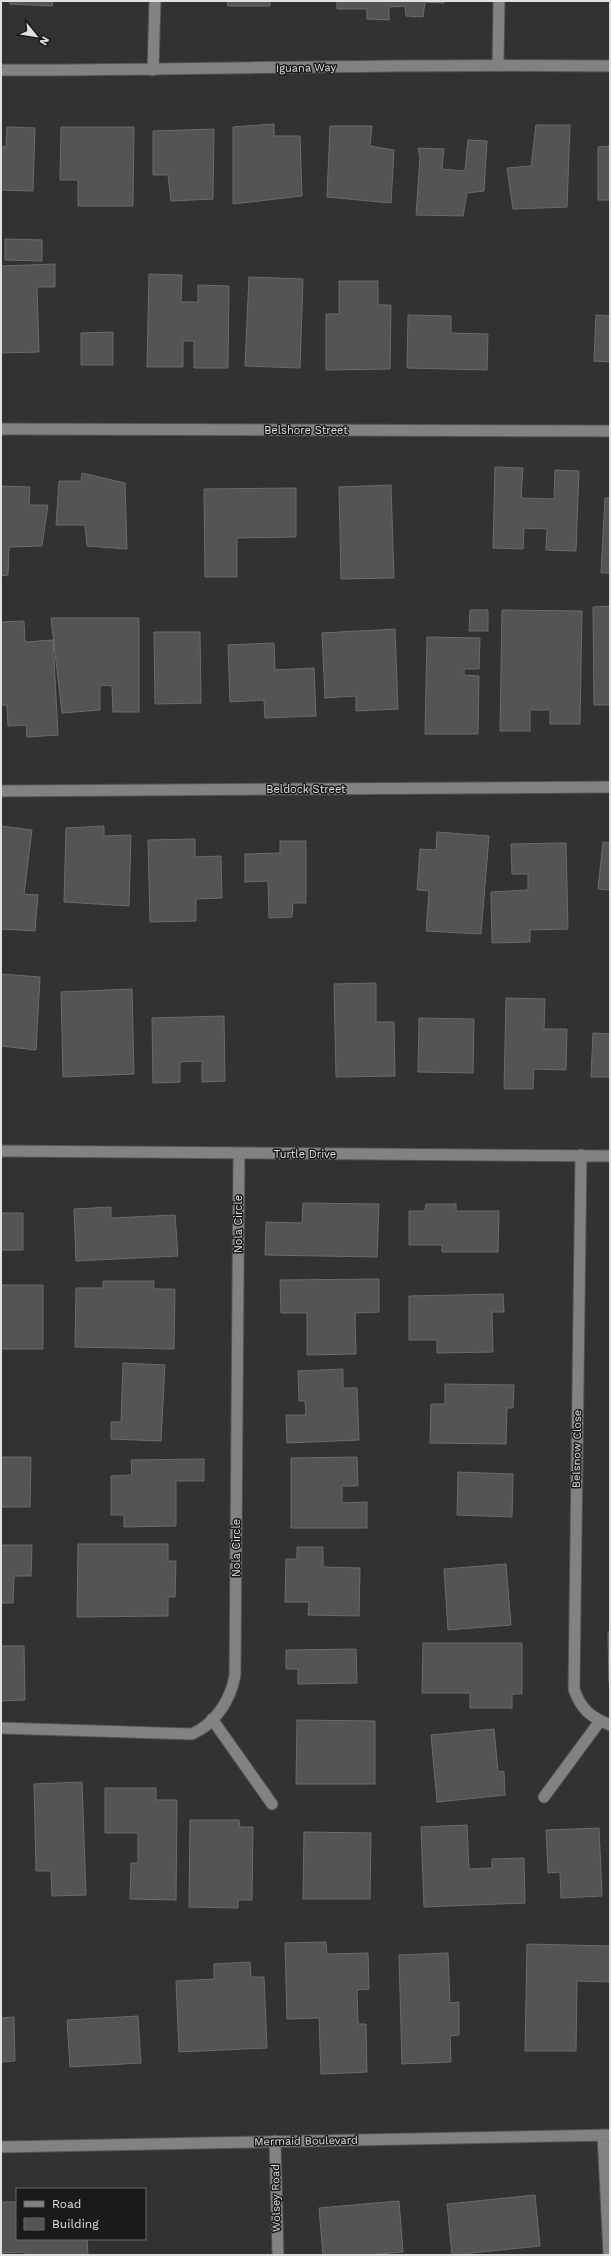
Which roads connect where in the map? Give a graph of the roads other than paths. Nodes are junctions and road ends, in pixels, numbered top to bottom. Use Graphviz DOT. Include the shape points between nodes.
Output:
graph roads {
  1 [pos="155,1"];
  2 [pos="499,1"];
  3 [pos="498,64"];
  4 [pos="610,66"];
  5 [pos="1,70"];
  6 [pos="153,70"];
  7 [pos="1,430"];
  8 [pos="610,431"];
  9 [pos="610,787"];
  10 [pos="1,791"];
  11 [pos="1,1151"];
  12 [pos="239,1154"];
  13 [pos="581,1155"];
  14 [pos="610,1156"];
  15 [pos="212,1719"];
  16 [pos="605,1723"];
  17 [pos="1,1728"];
  18 [pos="544,1797"];
  19 [pos="272,1804"];
  20 [pos="607,2135"];
  21 [pos="275,2142"];
  22 [pos="1,2147"];
  23 [pos="278,2255"];
  24 [pos="609,2255"];
  1 -- 6 [label="street"];
  2 -- 3 [label="street"];
  3 -- 4 [label="street, Iguana Way"];
  3 -- 6 [label="street, Iguana Way"];
  5 -- 6 [label="street, Iguana Way"];
  7 -- 8 [label="street, Belshore Street"];
  9 -- 10 [label="street, Beldock Street"];
  11 -- 12 [label="street, Turtle Drive"];
  12 -- 13 [label="street, Turtle Drive"];
  12 -- 15 [label="street, Nola Circle" via="235,1675 227,1700"];
  13 -- 14 [label="street, Turtle Drive"];
  13 -- 16 [label="street, Belsnow Close" via="574,1689 588,1714"];
  15 -- 17 [label="street, Nola Circle" via="199,1731 183,1735"];
  15 -- 19 [label="street"];
  16 -- 18 [label="street"];
  20 -- 21 [label="street, Mermaid Boulevard"];
  20 -- 24 [label="street"];
  21 -- 22 [label="street, Mermaid Boulevard"];
  21 -- 23 [label="street, Wolsey Road"];
}
